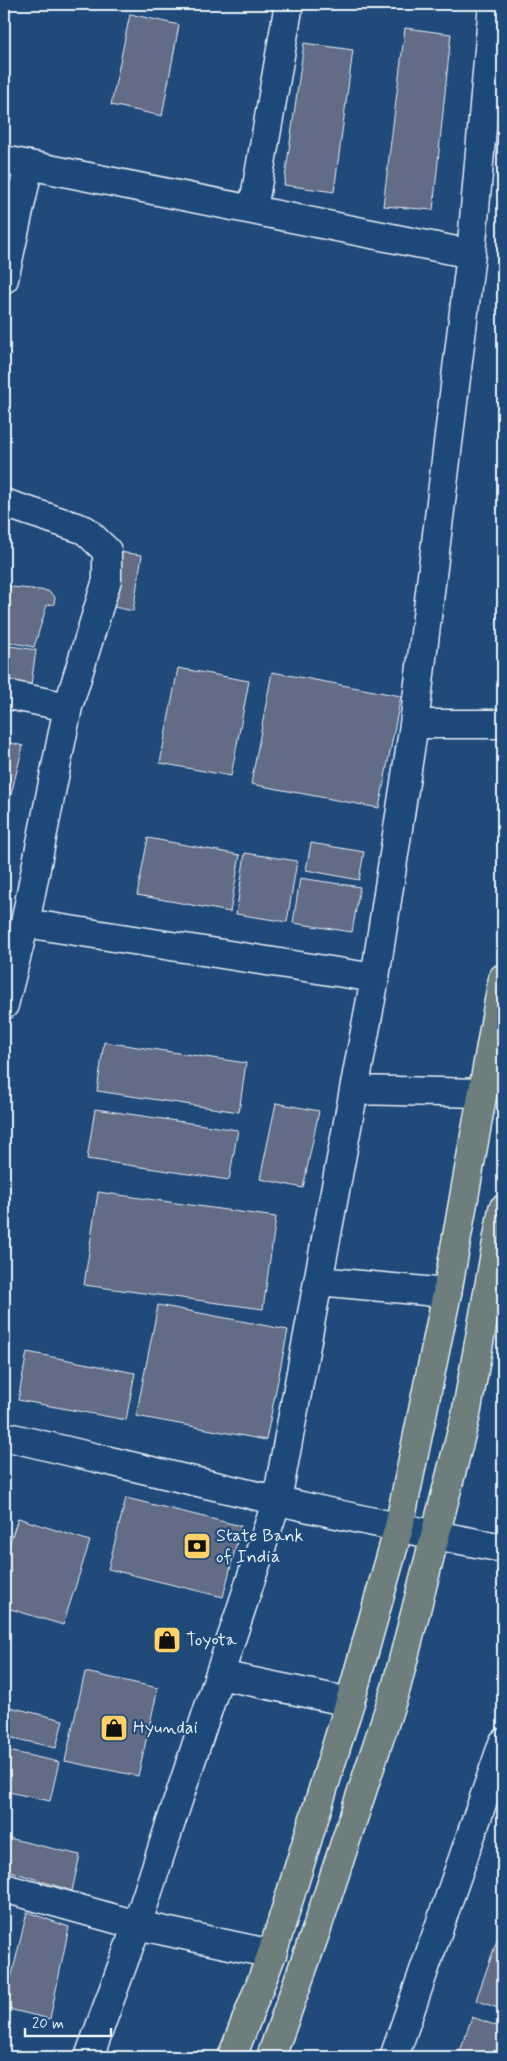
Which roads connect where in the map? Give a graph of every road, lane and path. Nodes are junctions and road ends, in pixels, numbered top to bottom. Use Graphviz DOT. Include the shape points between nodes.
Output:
graph roads {
  1 [pos="289,4"];
  2 [pos="494,4"];
  3 [pos="16,162"];
  4 [pos="253,209"];
  5 [pos="471,254"];
  6 [pos="4,279"];
  7 [pos="4,503"];
  8 [pos="4,694"];
  9 [pos="68,707"];
  10 [pos="414,724"];
  11 [pos="503,724"];
  12 [pos="25,923"];
  13 [pos="375,978"];
  14 [pos="503,978"];
  15 [pos="4,1005"];
  16 [pos="355,1090"];
  17 [pos="482,1093"];
  18 [pos="503,1209"];
  19 [pos="318,1281"];
  20 [pos="447,1293"];
  21 [pos="4,1436"];
  22 [pos="277,1500"];
  23 [pos="399,1527"];
  24 [pos="435,1535"];
  25 [pos="503,1548"];
  26 [pos="220,1675"];
  27 [pos="350,1702"];
  28 [pos="503,1743"];
  29 [pos="4,1888"];
  30 [pos="137,1925"];
  31 [pos="272,1954"];
  32 [pos="89,2057"];
  33 [pos="232,2057"];
  34 [pos="271,2057"];
  35 [pos="394,2057"];
  1 -- 4 [label="street"];
  2 -- 5 [label="street"];
  3 -- 4 [label="street"];
  3 -- 6 [label="street"];
  4 -- 5 [label="street"];
  5 -- 10 [label="street"];
  7 -- 9 [label="street" via="85,530 107,551 107,580"];
  8 -- 9 [label="street"];
  9 -- 12 [label="street"];
  10 -- 11 [label="street"];
  10 -- 13 [label="street"];
  12 -- 13 [label="street"];
  12 -- 15 [label="street"];
  13 -- 16 [label="street"];
  14 -- 17 [label="main road"];
  16 -- 17 [label="street"];
  16 -- 19 [label="street"];
  17 -- 20 [label="main road"];
  18 -- 24 [label="main road" via="466,1415"];
  19 -- 20 [label="street"];
  19 -- 22 [label="street"];
  20 -- 23 [label="main road"];
  21 -- 22 [label="street"];
  22 -- 23 [label="street"];
  22 -- 26 [label="street"];
  23 -- 24 [label="street"];
  23 -- 27 [label="main road"];
  24 -- 25 [label="street"];
  24 -- 34 [label="main road" via="396,1688"];
  26 -- 27 [label="street"];
  26 -- 30 [label="street"];
  27 -- 31 [label="main road"];
  28 -- 35 [label="street"];
  29 -- 30 [label="street"];
  30 -- 31 [label="street"];
  30 -- 32 [label="street"];
  31 -- 33 [label="main road"];
}
